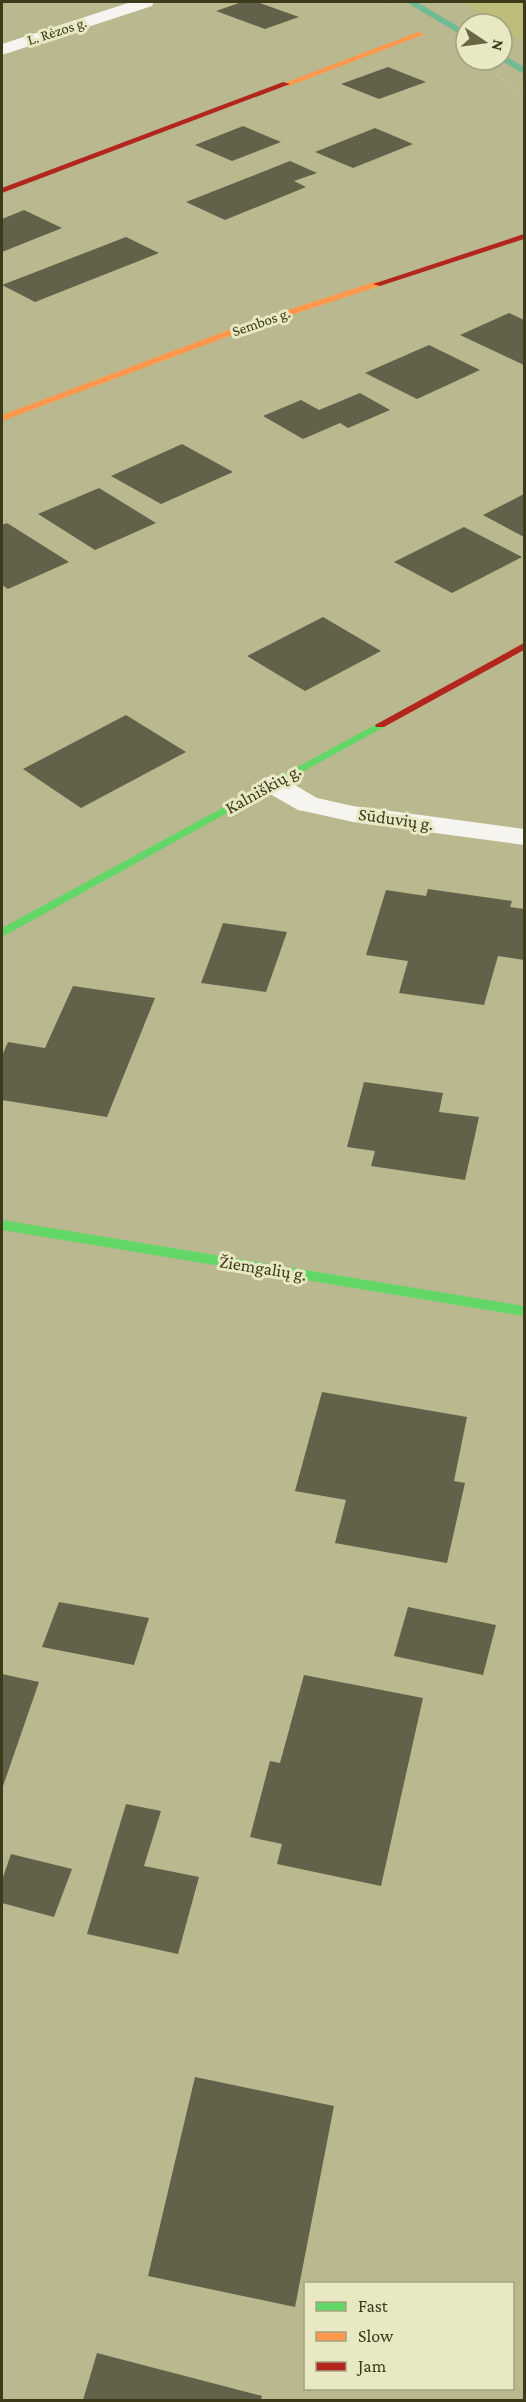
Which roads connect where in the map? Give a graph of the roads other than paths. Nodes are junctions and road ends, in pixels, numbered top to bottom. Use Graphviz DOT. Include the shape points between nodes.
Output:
graph roads {
  1 [pos="146,2"];
  2 [pos="420,34"];
  3 [pos="2,50"];
  4 [pos="2,191"];
  5 [pos="525,236"];
  6 [pos="2,418"];
  7 [pos="525,646"];
  8 [pos="273,784"];
  9 [pos="525,837"];
  10 [pos="2,933"];
  11 [pos="2,1225"];
  12 [pos="525,1311"];
  1 -- 3 [label="street, L. Rėzos g."];
  2 -- 4 [label="street"];
  5 -- 6 [label="street, Sembos g." via="245,327"];
  7 -- 8 [label="street, Kalniškių g."];
  8 -- 9 [label="street, Sūduvių g." via="308,804 353,814"];
  8 -- 10 [label="street, Kalniškių g."];
  11 -- 12 [label="street, Žiemgalių g."];
}
